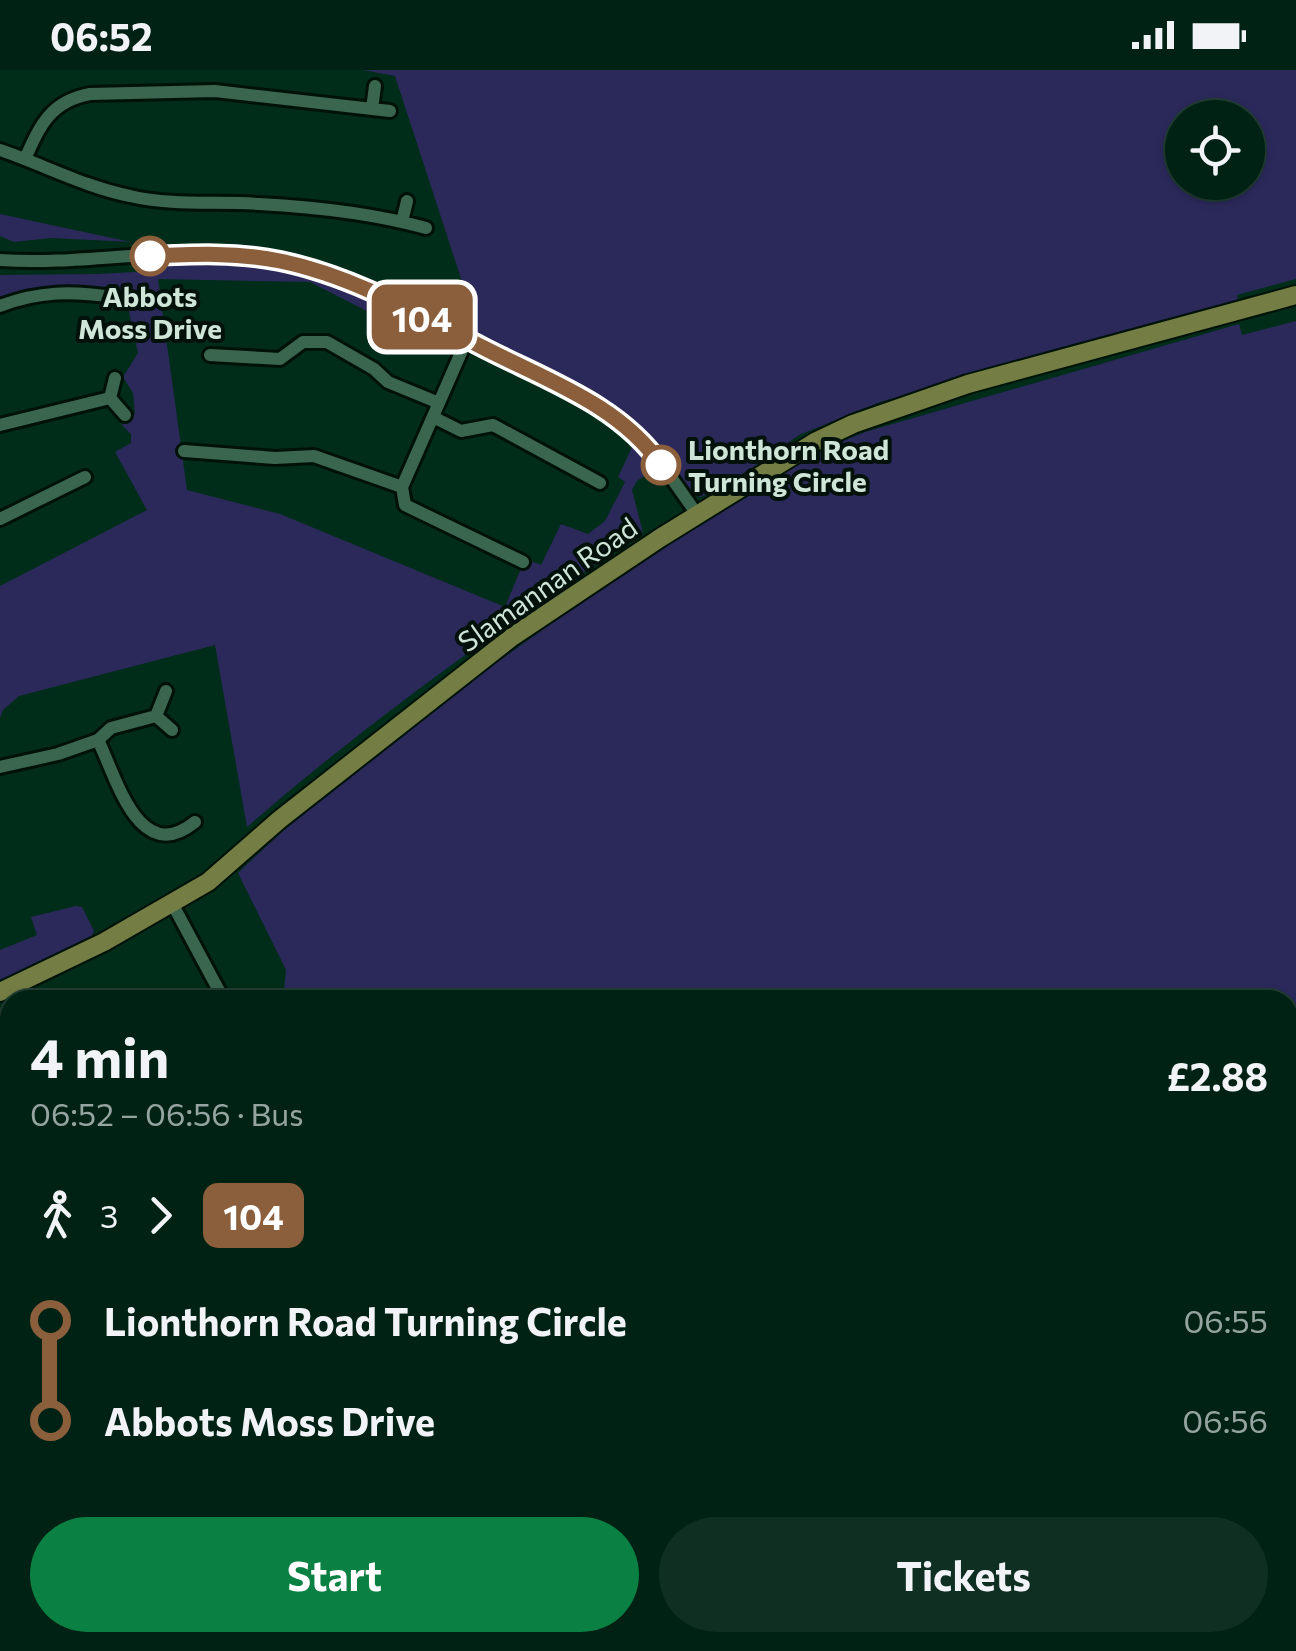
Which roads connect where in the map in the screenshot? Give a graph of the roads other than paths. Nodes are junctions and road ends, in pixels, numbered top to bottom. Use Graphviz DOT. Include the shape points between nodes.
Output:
graph roads {
  1 [pos="375,86"];
  2 [pos="372,109"];
  3 [pos="390,111"];
  4 [pos="0,150"];
  5 [pos="25,159"];
  6 [pos="407,201"];
  7 [pos="402,222"];
  8 [pos="426,228"];
  9 [pos="0,260"];
  10 [pos="1296,295"];
  11 [pos="113,297"];
  12 [pos="0,306"];
  13 [pos="467,340"];
  14 [pos="210,355"];
  15 [pos="115,378"];
  16 [pos="110,398"];
  17 [pos="440,403"];
  18 [pos="125,415"];
  19 [pos="432,417"];
  20 [pos="0,425"];
  21 [pos="184,450"];
  22 [pos="234,453"];
  23 [pos="233,469"];
  24 [pos="85,477"];
  25 [pos="600,482"];
  26 [pos="402,487"];
  27 [pos="697,514"];
  28 [pos="0,519"];
  29 [pos="523,562"];
  30 [pos="166,691"];
  31 [pos="156,716"];
  32 [pos="172,730"];
  33 [pos="98,740"];
  34 [pos="0,767"];
  35 [pos="194,822"];
  36 [pos="173,905"];
  37 [pos="4,990"];
  38 [pos="219,990"];
  1 -- 2 [label="street"];
  2 -- 3 [label="street"];
  2 -- 5 [label="street" via="215,91 90,94 51,110"];
  4 -- 5 [label="street"];
  5 -- 7 [label="street" via="130,196"];
  6 -- 7 [label="street"];
  7 -- 8 [label="street"];
  9 -- 13 [label="street" via="251,256 330,274"];
  10 -- 27 [label="main road, Slamannan Road" via="968,384 852,424"];
  11 -- 12 [label="street" via="69,291"];
  13 -- 17 [label="street"];
  13 -- 27 [label="street" via="626,426"];
  14 -- 17 [label="street" via="280,359 302,342 327,342 388,382"];
  15 -- 16 [label="street"];
  16 -- 18 [label="street"];
  16 -- 20 [label="street"];
  17 -- 19 [label="street"];
  19 -- 25 [label="street" via="461,431 493,425"];
  19 -- 26 [label="street"];
  21 -- 22 [label="street"];
  22 -- 23 [label="street"];
  22 -- 26 [label="street" via="314,456"];
  24 -- 28 [label="street"];
  26 -- 29 [label="street" via="405,506"];
  27 -- 36 [label="main road, Slamannan Road" via="512,637"];
  30 -- 31 [label="street"];
  31 -- 32 [label="street"];
  31 -- 33 [label="street" via="111,728"];
  33 -- 34 [label="street"];
  33 -- 35 [label="street" via="146,830 168,836"];
  36 -- 37 [label="main road, Slamannan Road"];
  36 -- 38 [label="street"];
}
